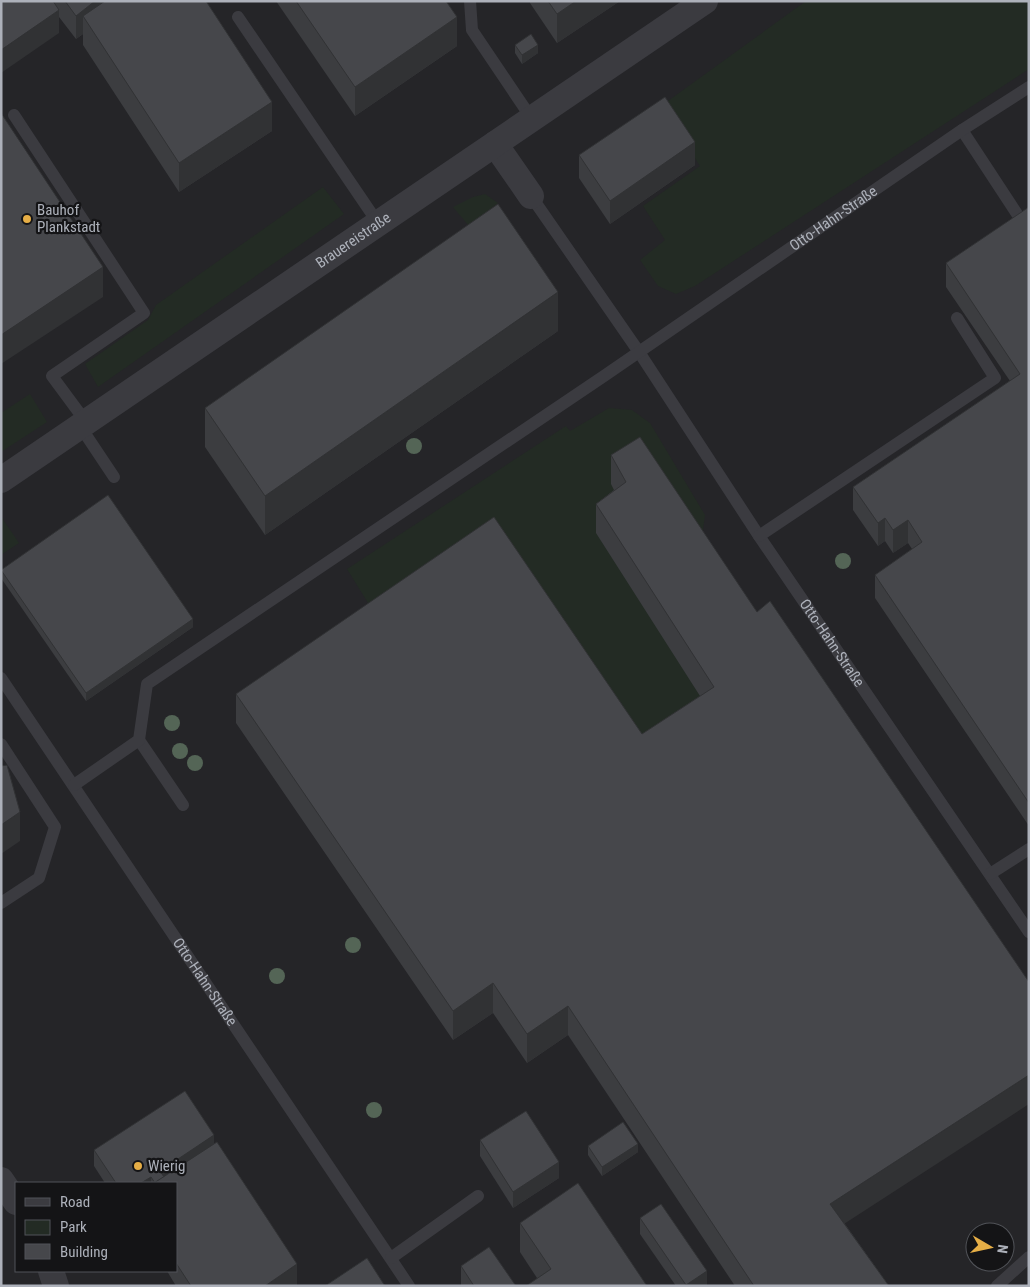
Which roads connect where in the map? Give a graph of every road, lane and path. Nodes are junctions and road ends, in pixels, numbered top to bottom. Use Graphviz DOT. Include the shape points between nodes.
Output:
graph roads {
  1 [pos="470,1"];
  2 [pos="705,1"];
  3 [pos="238,17"];
  4 [pos="1029,87"];
  5 [pos="14,115"];
  6 [pos="532,119"];
  7 [pos="962,130"];
  8 [pos="495,144"];
  9 [pos="531,196"];
  10 [pos="1021,220"];
  11 [pos="378,223"];
  12 [pos="957,318"];
  13 [pos="639,352"];
  14 [pos="83,424"];
  15 [pos="114,477"];
  16 [pos="1,480"];
  17 [pos="759,536"];
  18 [pos="1,678"];
  19 [pos="139,740"];
  20 [pos="1,744"];
  21 [pos="74,785"];
  22 [pos="183,805"];
  23 [pos="1029,849"];
  24 [pos="990,874"];
  25 [pos="1,903"];
  26 [pos="1029,932"];
  27 [pos="1,1180"];
  28 [pos="478,1196"];
  29 [pos="15,1201"];
  30 [pos="1029,1257"];
  31 [pos="391,1258"];
  32 [pos="52,1272"];
  33 [pos="56,1286"];
  34 [pos="409,1286"];
  35 [pos="996,1286"];
  1 -- 6 [label="lane" via="472,30"];
  2 -- 6 [label="street, Brauereistraße"];
  3 -- 11 [label="lane"];
  4 -- 7 [label="lane, Otto-Hahn-Straße"];
  5 -- 14 [label="lane" via="144,313 52,376"];
  6 -- 8 [label="street, Brauereistraße"];
  7 -- 10 [label="lane"];
  7 -- 13 [label="lane, Otto-Hahn-Straße"];
  8 -- 9 [label="street, Otto-Hahn-Straße"];
  8 -- 11 [label="street, Brauereistraße"];
  9 -- 13 [label="lane, Otto-Hahn-Straße"];
  11 -- 14 [label="street, Brauereistraße"];
  12 -- 17 [label="lane" via="995,378"];
  13 -- 17 [label="lane, Otto-Hahn-Straße"];
  13 -- 19 [label="lane" via="146,684"];
  14 -- 15 [label="lane"];
  14 -- 16 [label="street, Brauereistraße"];
  17 -- 24 [label="lane, Otto-Hahn-Straße"];
  18 -- 21 [label="lane, Otto-Hahn-Straße"];
  19 -- 21 [label="lane"];
  19 -- 22 [label="lane"];
  20 -- 25 [label="lane" via="55,827 39,878"];
  21 -- 31 [label="lane, Otto-Hahn-Straße"];
  23 -- 24 [label="lane"];
  24 -- 26 [label="lane, Otto-Hahn-Straße"];
  27 -- 29 [label="street"];
  28 -- 31 [label="lane"];
  30 -- 35 [label="lane"];
  31 -- 34 [label="lane, Otto-Hahn-Straße"];
  32 -- 33 [label="street"];
}
